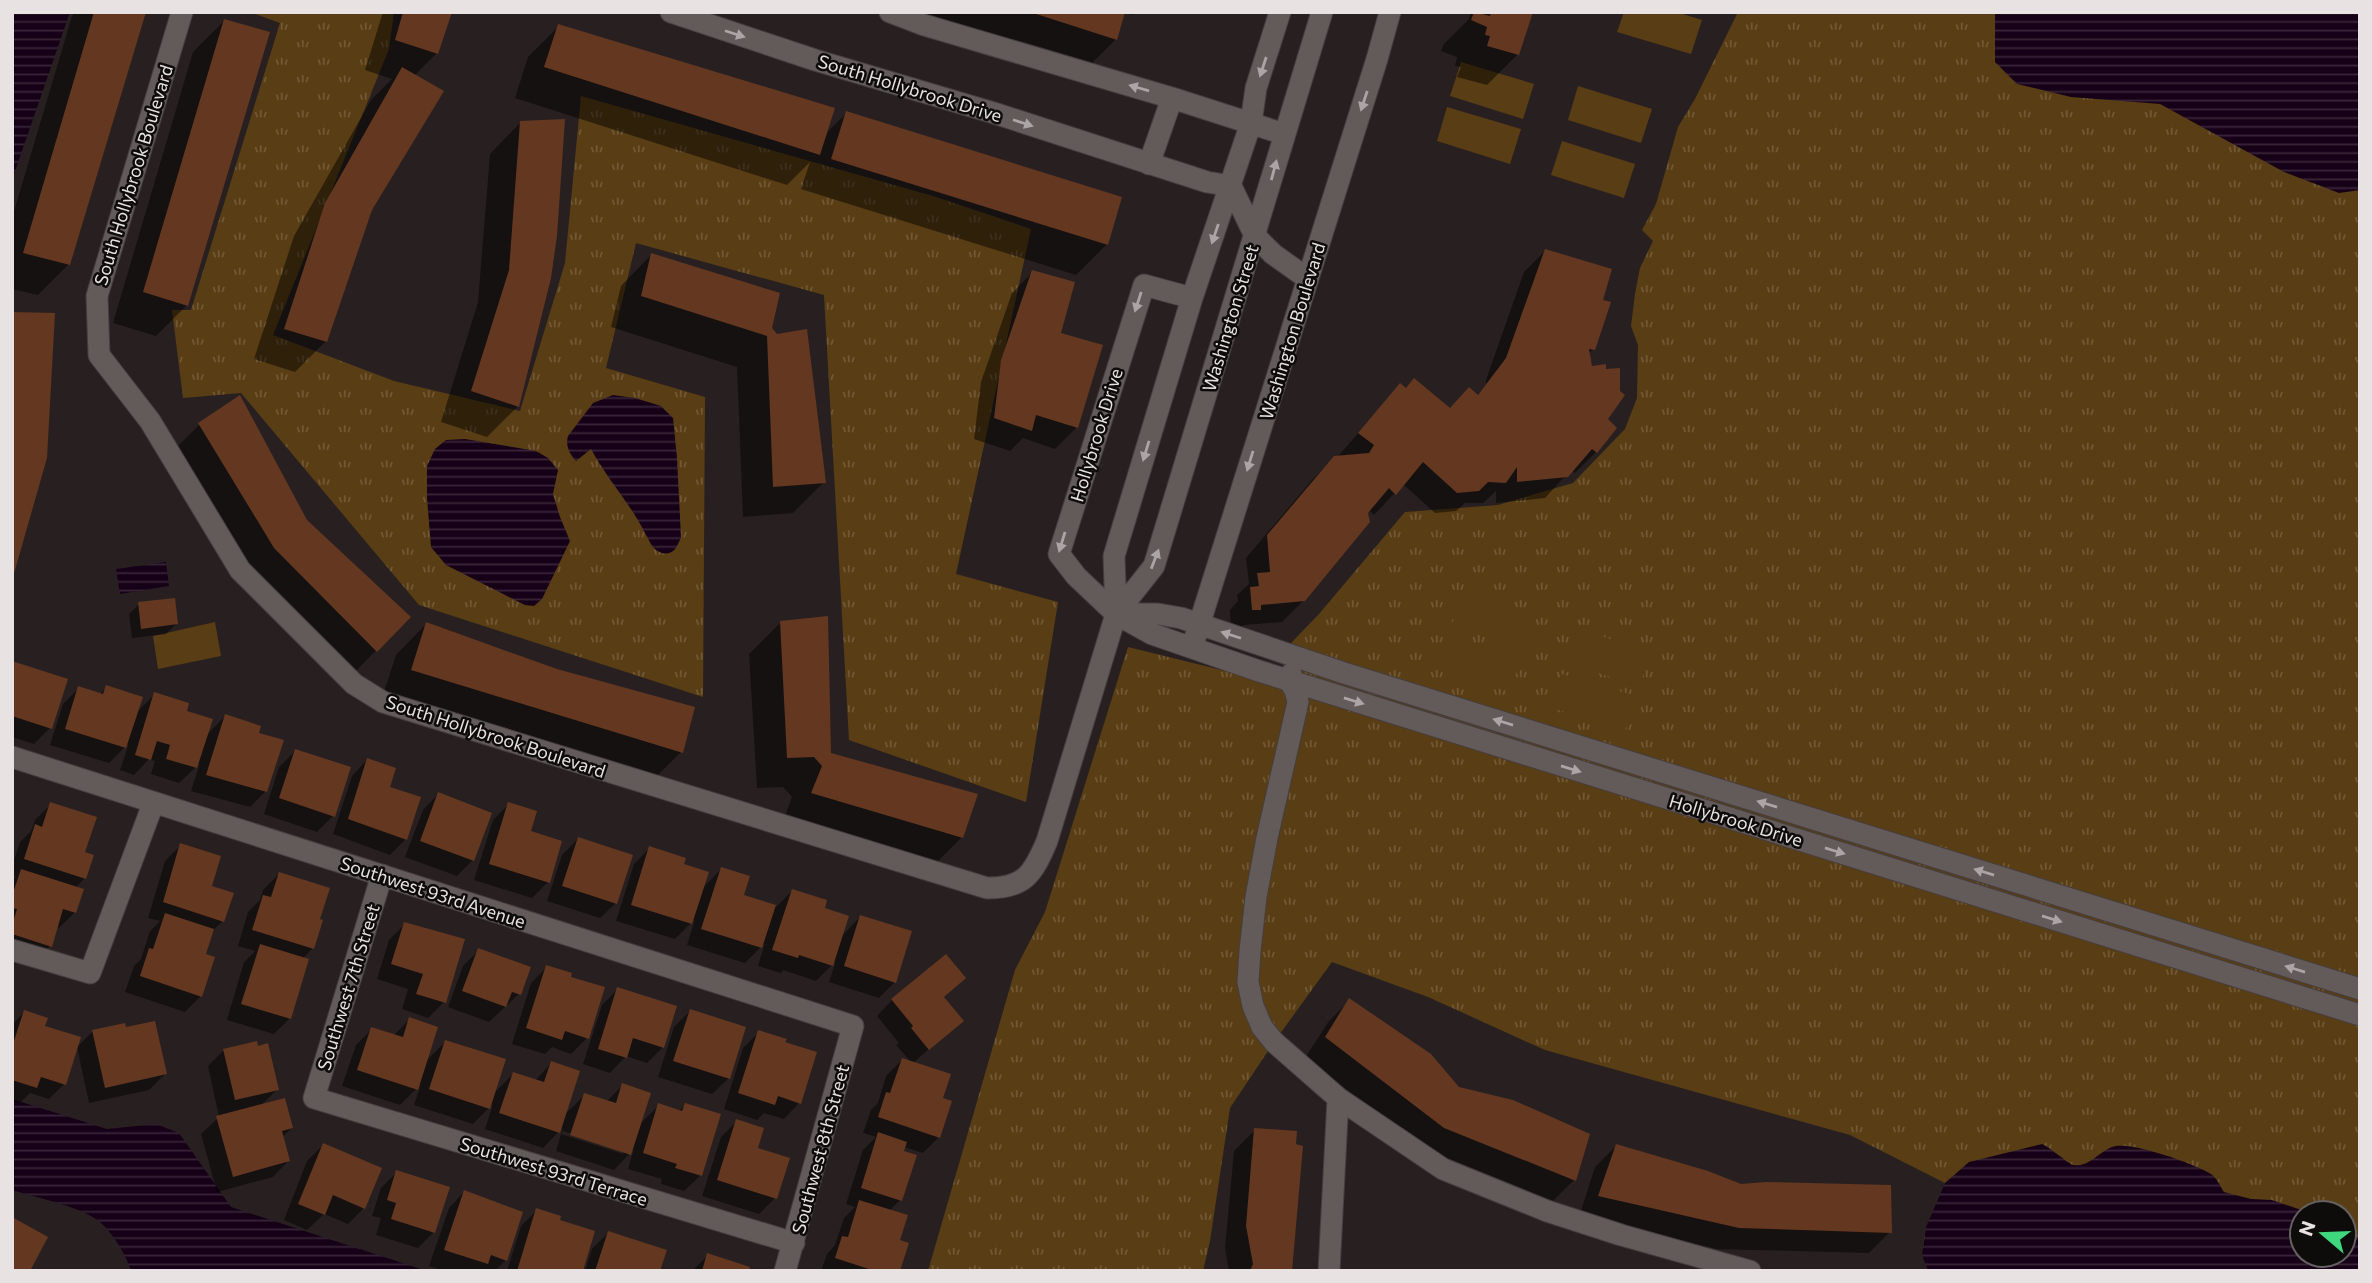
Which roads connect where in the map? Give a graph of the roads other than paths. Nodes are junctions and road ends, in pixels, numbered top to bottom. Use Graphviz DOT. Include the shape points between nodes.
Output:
graph roads {
  1 [pos="183,12"];
  2 [pos="671,12"];
  3 [pos="890,12"];
  4 [pos="1280,12"];
  5 [pos="1322,12"];
  6 [pos="1390,12"];
  7 [pos="1172,98"];
  8 [pos="1251,123"];
  9 [pos="1284,134"];
  10 [pos="1149,164"];
  11 [pos="1231,186"];
  12 [pos="1255,236"];
  13 [pos="1308,279"];
  14 [pos="1192,299"];
  15 [pos="1116,614"];
  16 [pos="1199,624"];
  17 [pos="1191,649"];
  18 [pos="1296,656"];
  19 [pos="1289,681"];
  20 [pos="12,757"];
  21 [pos="153,803"];
  22 [pos="382,875"];
  23 [pos="1020,883"];
  24 [pos="12,950"];
  25 [pos="2360,989"];
  26 [pos="2360,1015"];
  27 [pos="853,1026"];
  28 [pos="314,1098"];
  29 [pos="1338,1098"];
  30 [pos="794,1243"];
  31 [pos="785,1271"];
  32 [pos="1329,1271"];
  33 [pos="1751,1271"];
  1 -- 23 [label="street, South Hollybrook Boulevard" via="97,296 99,355 150,421 240,570 354,684 383,702 987,888"];
  2 -- 10 [label="street, South Hollybrook Drive, one-way"];
  7 -- 3 [label="street, one-way"];
  4 -- 8 [label="street, Washington Street, one-way" via="1256,88"];
  5 -- 9 [label="street, Washington Street"];
  6 -- 13 [label="street, Washington Boulevard, one-way"];
  7 -- 8 [label="street"];
  7 -- 10 [label="street"];
  8 -- 9 [label="street"];
  8 -- 11 [label="street, Washington Street"];
  12 -- 9 [label="street, Washington Street, one-way"];
  10 -- 11 [label="street, South Hollybrook Drive"];
  11 -- 12 [label="street"];
  11 -- 14 [label="street, Washington Street, one-way"];
  12 -- 13 [label="street"];
  15 -- 12 [label="street, Washington Street, one-way" via="1154,566"];
  13 -- 16 [label="street, Washington Boulevard, one-way"];
  14 -- 15 [label="street, Washington Street, one-way" via="1114,556"];
  14 -- 15 [label="street, Hollybrook Drive, one-way" via="1144,285 1059,554"];
  15 -- 16 [label="street, Hollybrook Drive" via="1158,614"];
  15 -- 17 [label="street, Hollybrook Drive"];
  15 -- 23 [label="street, Washington Street" via="1047,841 1032,871"];
  16 -- 17 [label="street, Washington Boulevard"];
  18 -- 16 [label="street, Hollybrook Drive, one-way"];
  17 -- 19 [label="street, Hollybrook Drive"];
  18 -- 19 [label="street"];
  25 -- 18 [label="street, Hollybrook Drive, one-way"];
  19 -- 26 [label="street, Hollybrook Drive, one-way"];
  19 -- 29 [label="street" via="1298,702 1255,897 1248,982 1262,1027"];
  20 -- 21 [label="street, Southwest 93rd Avenue"];
  21 -- 22 [label="street, Southwest 93rd Avenue"];
  21 -- 24 [label="street" via="90,973"];
  22 -- 27 [label="street, Southwest 93rd Avenue"];
  22 -- 28 [label="street, Southwest 7th Street"];
  27 -- 30 [label="street, Southwest 8th Street"];
  28 -- 30 [label="street, Southwest 93rd Terrace"];
  29 -- 32 [label="street"];
  29 -- 33 [label="street" via="1443,1169 1621,1236"];
  30 -- 31 [label="street, Southwest 8th Street"];
}
